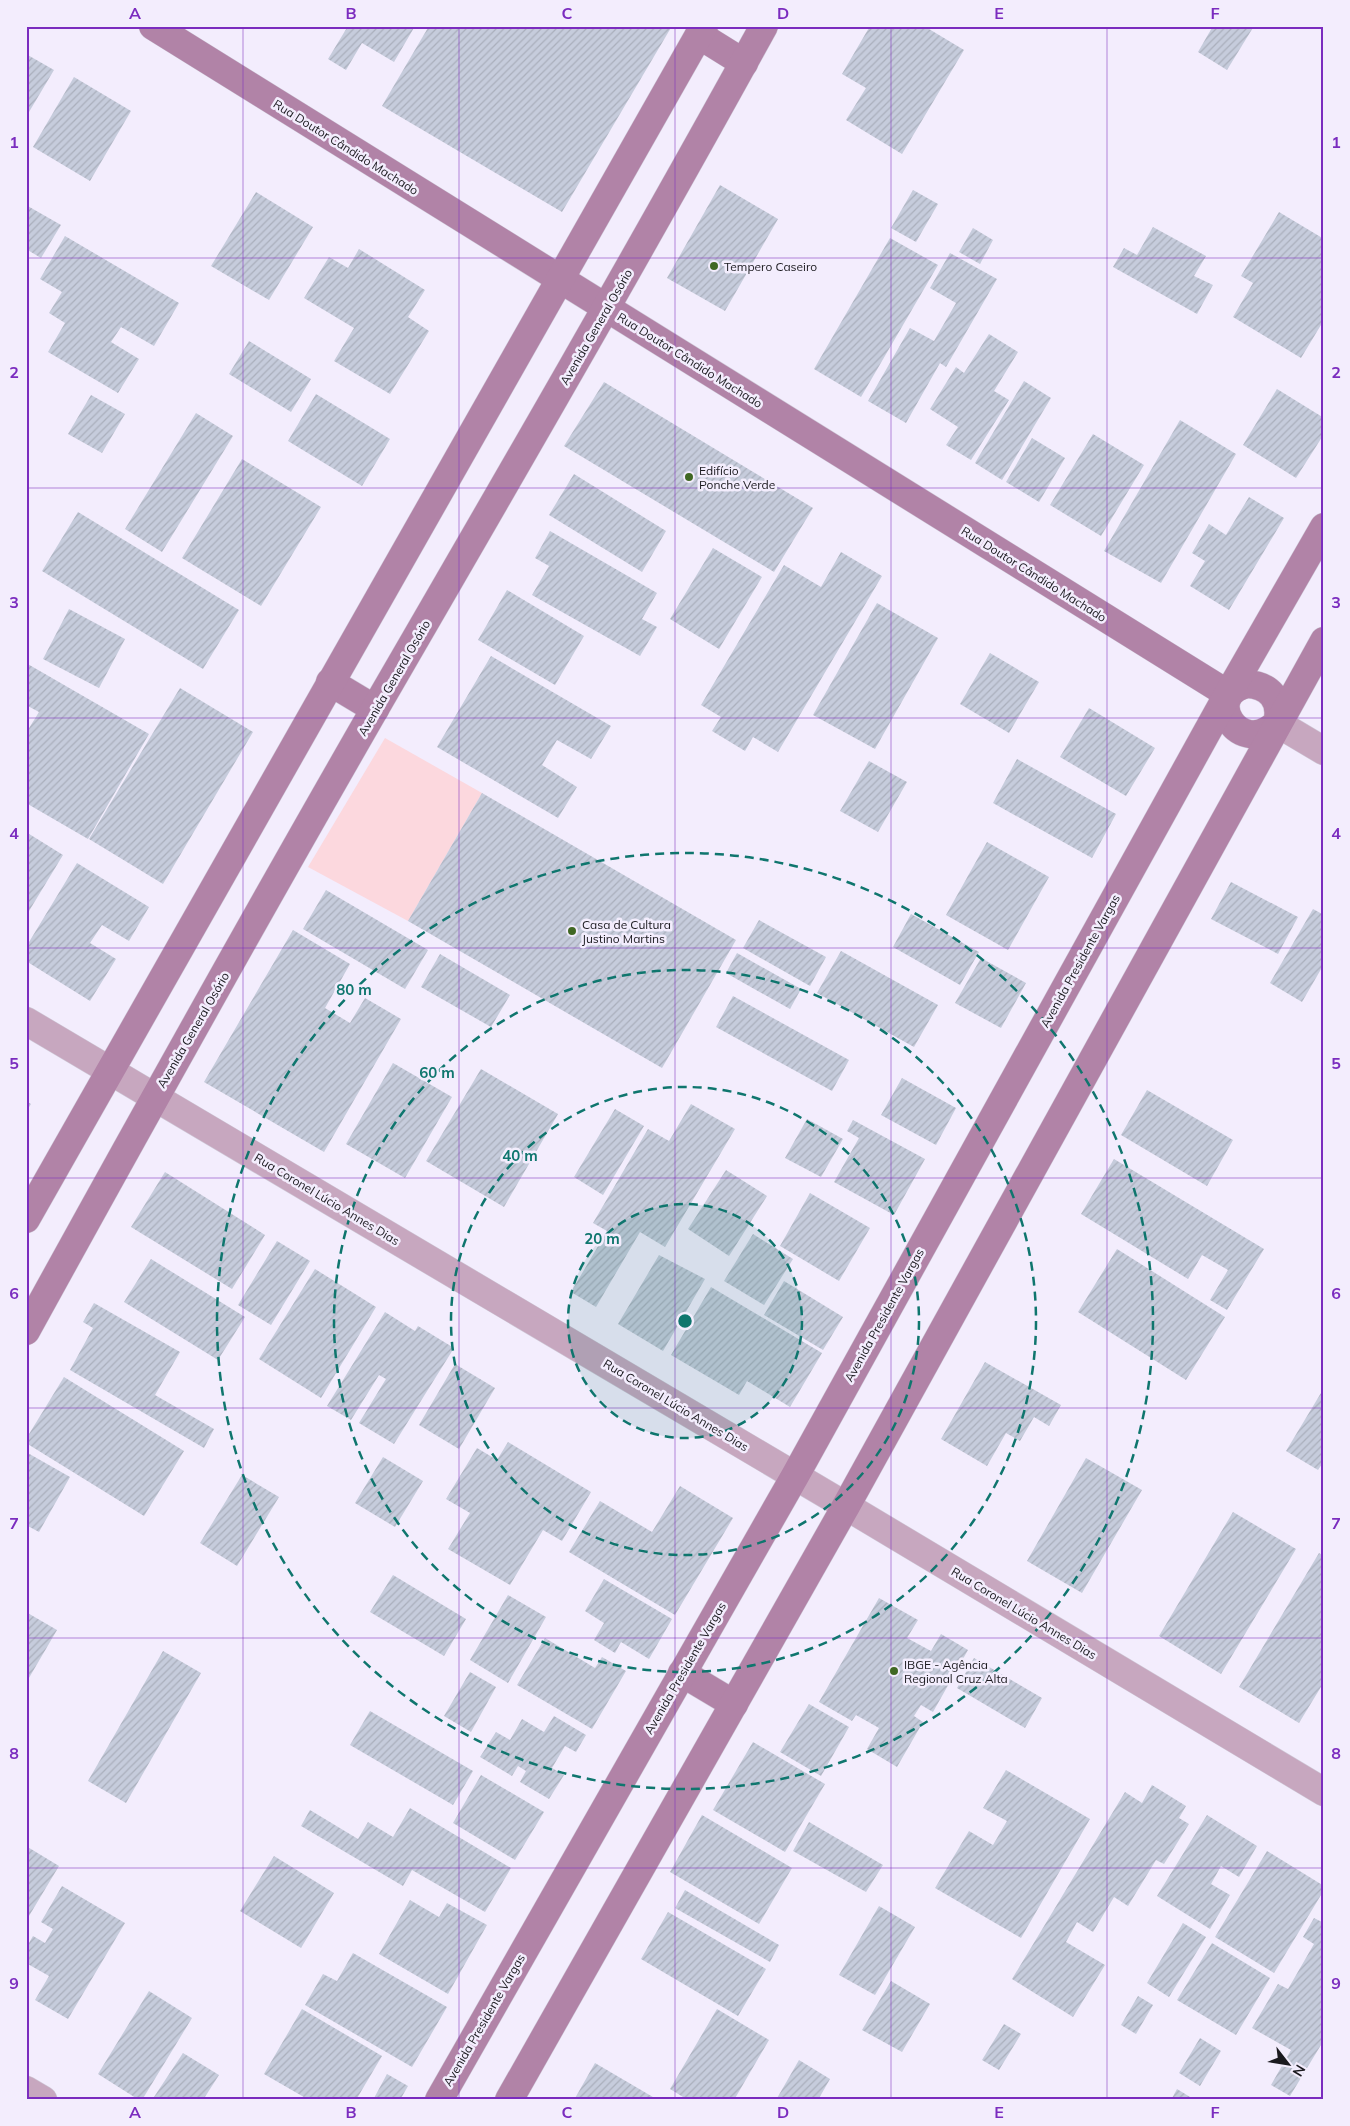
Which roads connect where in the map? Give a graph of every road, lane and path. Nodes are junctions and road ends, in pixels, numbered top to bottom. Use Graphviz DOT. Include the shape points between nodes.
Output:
graph roads {
  1 [pos="153,26"];
  2 [pos="764,26"];
  3 [pos="701,30"];
  4 [pos="744,63"];
  5 [pos="559,279"];
  6 [pos="608,309"];
  7 [pos="1324,527"];
  8 [pos="1324,641"];
  9 [pos="330,682"];
  10 [pos="1228,694"];
  11 [pos="375,709"];
  12 [pos="1277,723"];
  13 [pos="1324,750"];
  14 [pos="26,1021"];
  15 [pos="110,1070"];
  16 [pos="155,1097"];
  17 [pos="26,1219"];
  18 [pos="26,1331"];
  19 [pos="794,1476"];
  20 [pos="846,1506"];
  21 [pos="682,1672"];
  22 [pos="734,1704"];
  23 [pos="1324,1792"];
  24 [pos="26,2090"];
  25 [pos="43,2100"];
  26 [pos="439,2100"];
  27 [pos="509,2100"];
  1 -- 5 [label="street, Rua Doutor Cândido Machado"];
  2 -- 4 [label="street, Avenida General Osório"];
  3 -- 4 [label="street"];
  3 -- 5 [label="street"];
  4 -- 6 [label="street, Avenida General Osório"];
  5 -- 6 [label="street, Rua Doutor Cândido Machado"];
  5 -- 9 [label="street"];
  6 -- 10 [label="street, Rua Doutor Cândido Machado"];
  6 -- 11 [label="street, Avenida General Osório"];
  7 -- 10 [label="street, Avenida Presidente Vargas"];
  8 -- 12 [label="street"];
  9 -- 11 [label="street"];
  9 -- 15 [label="street"];
  10 -- 12 [label="street" via="1247,684 1262,686 1277,701"];
  10 -- 12 [label="street" via="1226,711 1233,726 1240,731 1264,733"];
  10 -- 19 [label="street, Avenida Presidente Vargas"];
  11 -- 16 [label="street, Avenida General Osório"];
  12 -- 13 [label="street"];
  12 -- 20 [label="street"];
  14 -- 15 [label="street, Rua Coronel Lúcio Annes Dias"];
  15 -- 16 [label="street, Rua Coronel Lúcio Annes Dias"];
  15 -- 17 [label="street"];
  16 -- 18 [label="street, Avenida General Osório"];
  16 -- 19 [label="street, Rua Coronel Lúcio Annes Dias"];
  19 -- 20 [label="street, Rua Coronel Lúcio Annes Dias"];
  19 -- 21 [label="street, Avenida Presidente Vargas"];
  20 -- 22 [label="street"];
  20 -- 23 [label="street, Rua Coronel Lúcio Annes Dias"];
  21 -- 22 [label="street"];
  21 -- 26 [label="street, Avenida Presidente Vargas"];
  22 -- 27 [label="street"];
  24 -- 25 [label="street"];
}
